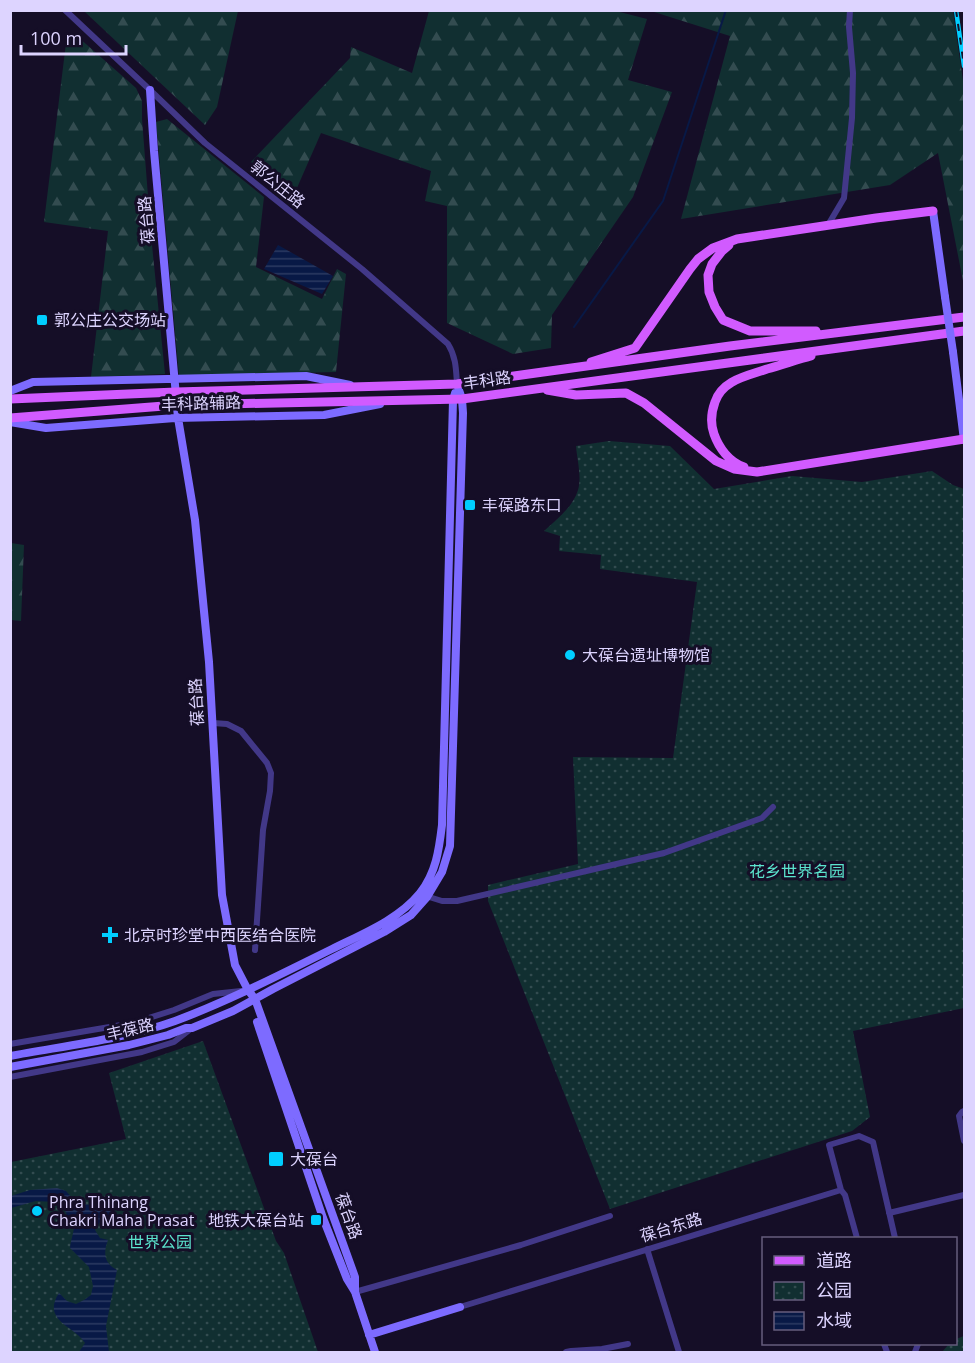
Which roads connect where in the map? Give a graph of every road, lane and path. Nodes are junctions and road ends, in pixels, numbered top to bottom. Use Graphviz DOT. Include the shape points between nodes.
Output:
graph roads {
  1 [pos="65,10"];
  2 [pos="850,10"];
  3 [pos="150,90"];
  4 [pos="933,211"];
  5 [pos="828,225"];
  6 [pos="737,239"];
  7 [pos="964,316"];
  8 [pos="964,331"];
  9 [pos="839,333"];
  10 [pos="838,347"];
  11 [pos="568,369"];
  12 [pos="175,379"];
  13 [pos="457,384"];
  14 [pos="362,387"];
  15 [pos="536,389"];
  16 [pos="10,391"];
  17 [pos="176,392"];
  18 [pos="10,399"];
  19 [pos="458,400"];
  20 [pos="392,401"];
  21 [pos="177,405"];
  22 [pos="178,418"];
  23 [pos="10,420"];
  24 [pos="964,440"];
  25 [pos="758,472"];
  26 [pos="213,723"];
  27 [pos="772,807"];
  28 [pos="424,895"];
  29 [pos="255,950"];
  30 [pos="248,990"];
  31 [pos="253,1000"];
  32 [pos="192,1028"];
  33 [pos="10,1044"];
  34 [pos="10,1056"];
  35 [pos="10,1067"];
  36 [pos="10,1077"];
  37 [pos="964,1111"];
  38 [pos="964,1141"];
  39 [pos="841,1190"];
  40 [pos="964,1195"];
  41 [pos="889,1213"];
  42 [pos="610,1216"];
  43 [pos="856,1237"];
  44 [pos="895,1237"];
  45 [pos="647,1249"];
  46 [pos="355,1292"];
  47 [pos="460,1307"];
  48 [pos="369,1335"];
  49 [pos="628,1344"];
  50 [pos="375,1353"];
  51 [pos="566,1353"];
  52 [pos="679,1353"];
  1 -- 3 [label="street, 郭公庄路"];
  2 -- 5 [label="street" via="852,118 844,198"];
  3 -- 12 [label="street, 葆台路"];
  3 -- 13 [label="street, 郭公庄路" via="205,143 448,344 454,353"];
  4 -- 5 [label="main road"];
  4 -- 24 [label="street, bridge"];
  5 -- 6 [label="main road"];
  6 -- 9 [label="main road" via="722,251 708,275 709,292 723,320 750,331"];
  6 -- 11 [label="main road" via="713,248 699,259 635,348"];
  7 -- 9 [label="main road, 丰科路"];
  8 -- 10 [label="main road, 丰科路"];
  9 -- 11 [label="main road, 丰科路"];
  10 -- 15 [label="main road, 丰科路"];
  10 -- 25 [label="main road" via="740,378 723,388 716,398 711,413 717,442 726,456"];
  11 -- 13 [label="main road, 丰科路"];
  12 -- 14 [label="street, 丰科路辅路" via="306,376"];
  12 -- 16 [label="street, 丰科路辅路" via="33,382"];
  12 -- 17 [label="street, 葆台路"];
  13 -- 14 [label="main road, 丰科路"];
  13 -- 19 [label="street"];
  14 -- 17 [label="main road, 丰科路"];
  15 -- 19 [label="main road, 丰科路"];
  15 -- 25 [label="main road" via="576,395 626,393 716,461 734,469"];
  17 -- 18 [label="main road, 丰科路"];
  17 -- 21 [label="street, 葆台路"];
  19 -- 20 [label="main road, 丰科路"];
  19 -- 28 [label="street" via="458,604 450,846 442,872"];
  20 -- 21 [label="main road, 丰科路"];
  20 -- 22 [label="street, 丰科路辅路" via="324,415"];
  21 -- 22 [label="street, 葆台路"];
  21 -- 23 [label="main road, 丰科路"];
  22 -- 23 [label="street, 丰科路辅路" via="46,428"];
  22 -- 26 [label="street, 葆台路" via="195,520"];
  24 -- 25 [label="main road"];
  26 -- 29 [label="street" via="241,731 271,773"];
  26 -- 30 [label="street, 葆台路" via="222,895 235,965"];
  27 -- 28 [label="street" via="762,818 664,853 457,901"];
  28 -- 30 [label="street, 丰葆路" via="368,932"];
  28 -- 31 [label="street, 丰葆路" via="411,915 384,932"];
  30 -- 31 [label="street, 葆台路"];
  30 -- 33 [label="street" via="213,994 133,1023"];
  30 -- 34 [label="street, 丰葆路" via="175,1021"];
  31 -- 32 [label="street, 丰葆路"];
  31 -- 46 [label="street, 葆台路" via="355,1277"];
  32 -- 35 [label="street, 丰葆路" via="129,1045"];
  32 -- 36 [label="street" via="174,1042 142,1052"];
  37 -- 38 [label="street" via="959,1116"];
  39 -- 41 [label="street" via="829,1145 859,1136 873,1142"];
  39 -- 43 [label="street"];
  39 -- 45 [label="street, 葆台东路"];
  40 -- 41 [label="street"];
  41 -- 44 [label="street"];
  42 -- 46 [label="street"];
  45 -- 47 [label="street, 葆台东路"];
  45 -- 52 [label="street"];
  46 -- 48 [label="street, 葆台路"];
  47 -- 48 [label="street"];
  48 -- 50 [label="street, 葆台路"];
  49 -- 51 [label="street"];
}
